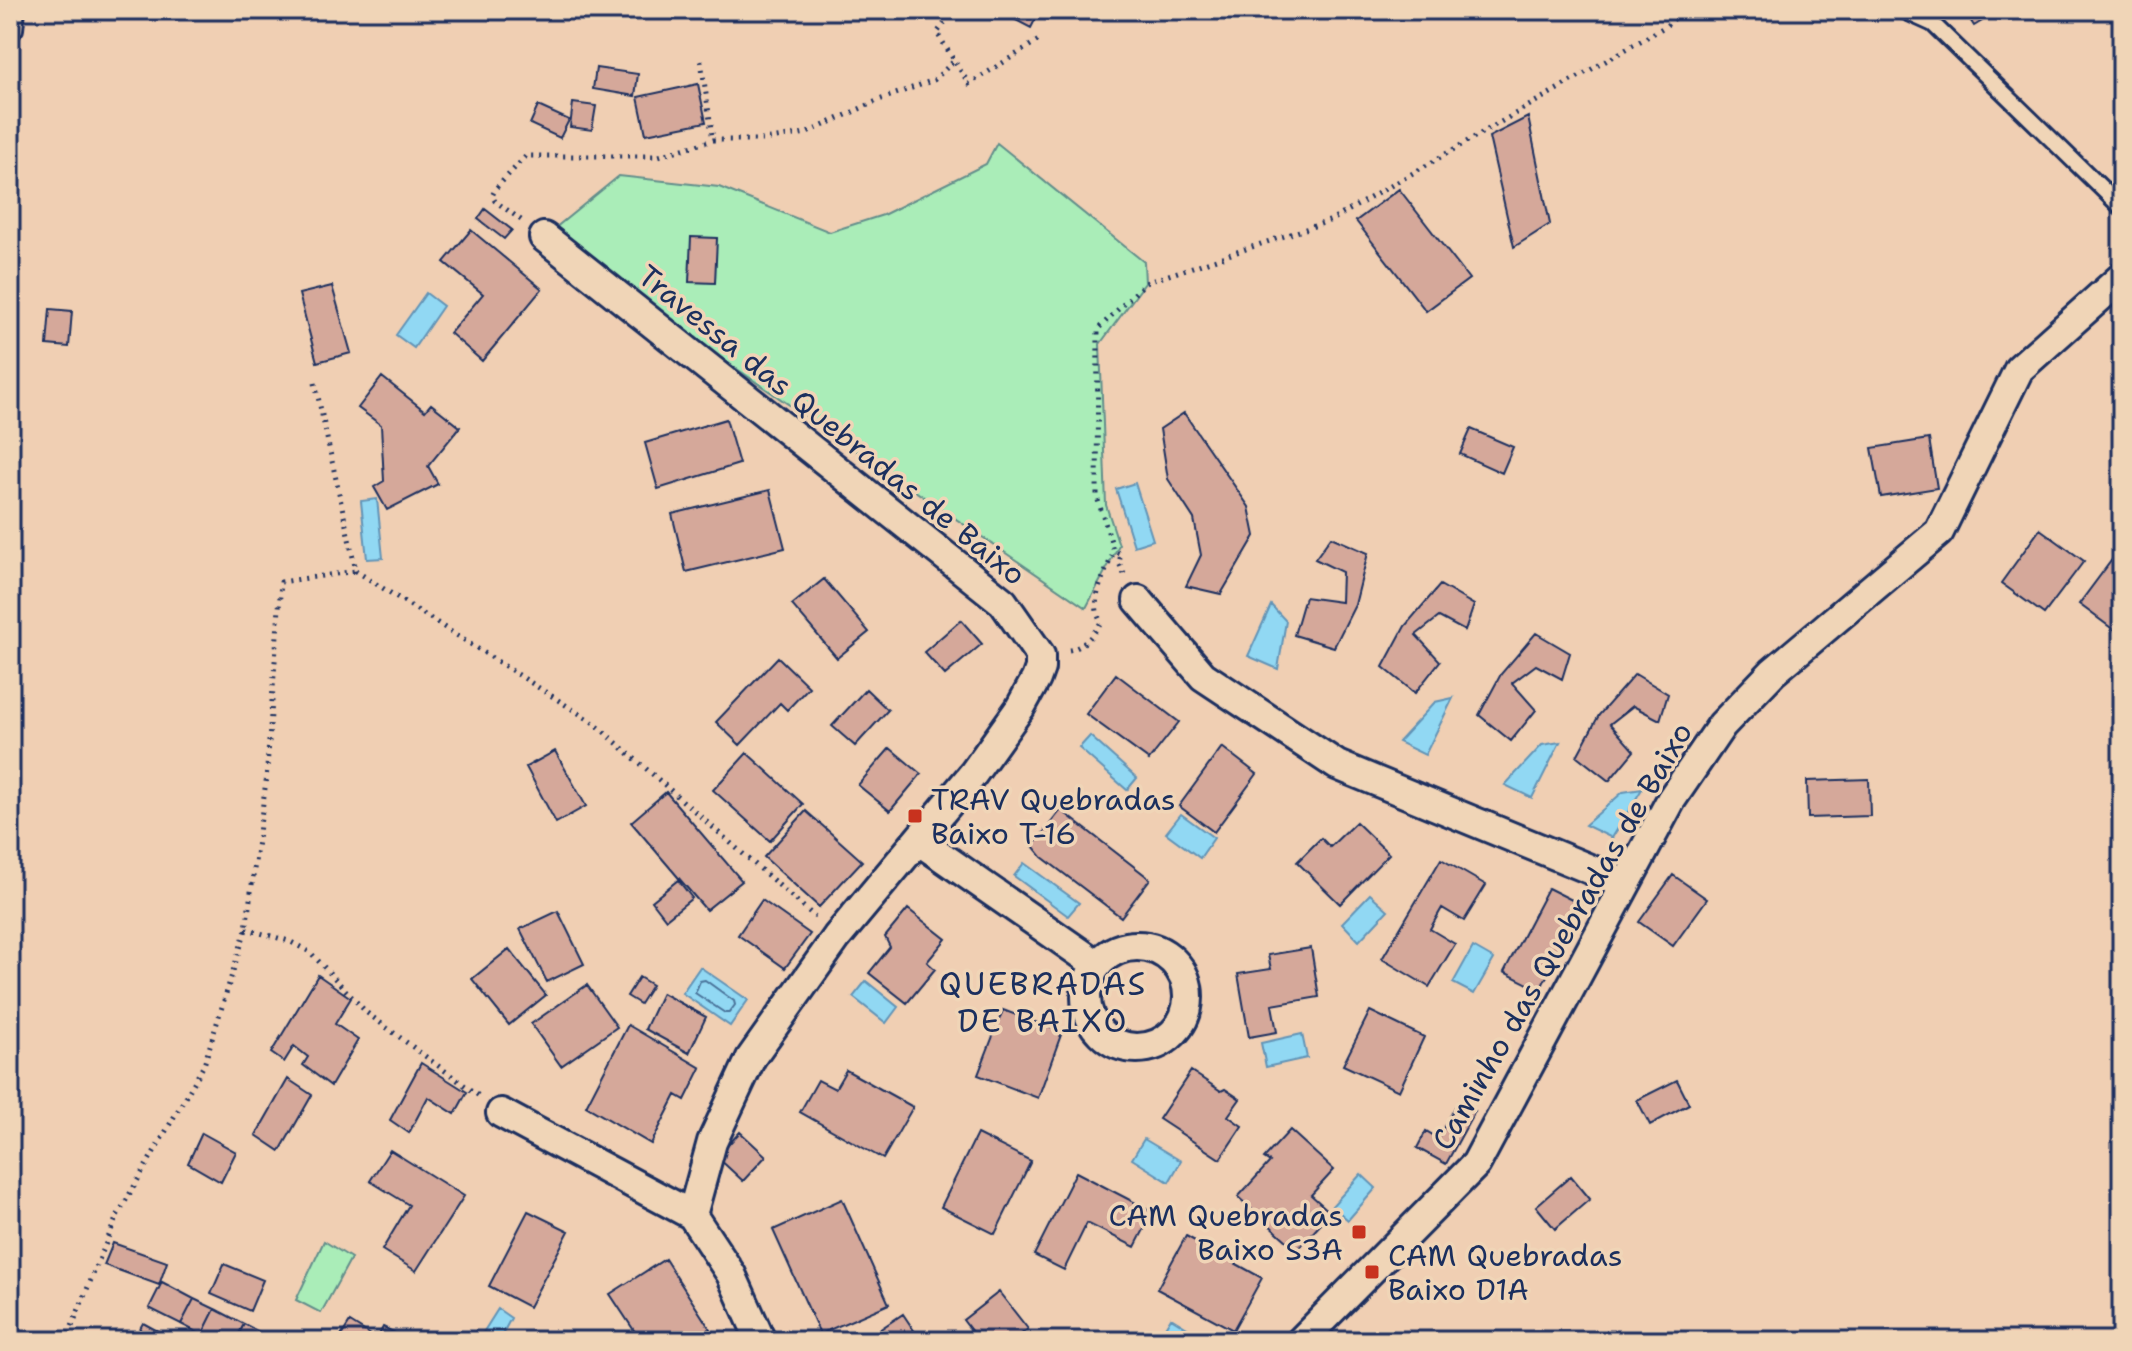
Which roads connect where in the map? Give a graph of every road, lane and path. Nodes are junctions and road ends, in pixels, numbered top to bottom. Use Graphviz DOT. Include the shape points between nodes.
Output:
graph roads {
  1 [pos="17,10"];
  2 [pos="954,10"];
  3 [pos="1684,10"];
  4 [pos="1902,10"];
  5 [pos="10,36"];
  6 [pos="1042,38"];
  7 [pos="955,60"];
  8 [pos="701,61"];
  9 [pos="713,140"];
  10 [pos="2122,208"];
  11 [pos="544,237"];
  12 [pos="2122,277"];
  13 [pos="315,383"];
  14 [pos="1114,551"];
  15 [pos="356,571"];
  16 [pos="1138,600"];
  17 [pos="1077,649"];
  18 [pos="918,840"];
  19 [pos="1626,884"];
  20 [pos="246,929"];
  21 [pos="837,937"];
  22 [pos="1096,964"];
  23 [pos="501,1113"];
  24 [pos="692,1215"];
  25 [pos="66,1341"];
  26 [pos="761,1341"];
  27 [pos="1301,1341"];
  1 -- 5 [label="lane"];
  2 -- 7 [label="path" via="937,33"];
  3 -- 14 [label="path" via="1666,26 1332,220 1145,283 1098,329 1097,497"];
  4 -- 10 [label="lane" via="1933,24"];
  6 -- 7 [label="path" via="969,84"];
  7 -- 9 [label="path" via="934,80 807,133"];
  8 -- 9 [label="path"];
  9 -- 11 [label="path" via="659,156 526,156 492,196"];
  11 -- 18 [label="street, Travessa das Quebradas de Baixo" via="1003,602 1040,655 1036,679 1020,708"];
  12 -- 19 [label="street, Caminho das Quebradas de Baixo" via="2019,369 1939,532 1773,672 1722,725 1671,800"];
  13 -- 15 [label="path"];
  14 -- 16 [label="path" via="1121,554 1119,563"];
  14 -- 17 [label="path" via="1097,594 1101,622"];
  15 -- 20 [label="path" via="281,582 266,781"];
  15 -- 21 [label="path" via="594,723"];
  16 -- 19 [label="street" via="1203,676 1337,765"];
  18 -- 21 [label="street, Travessa das Quebradas de Baixo"];
  18 -- 22 [label="street"];
  19 -- 27 [label="street, Caminho das Quebradas de Baixo" via="1476,1164"];
  20 -- 23 [label="path" via="310,952 367,1013"];
  20 -- 25 [label="path" via="204,1065 117,1216"];
  21 -- 24 [label="street, Travessa das Quebradas de Baixo" via="751,1058 712,1142"];
  23 -- 24 [label="street"];
  24 -- 26 [label="street" via="731,1274"];
}
